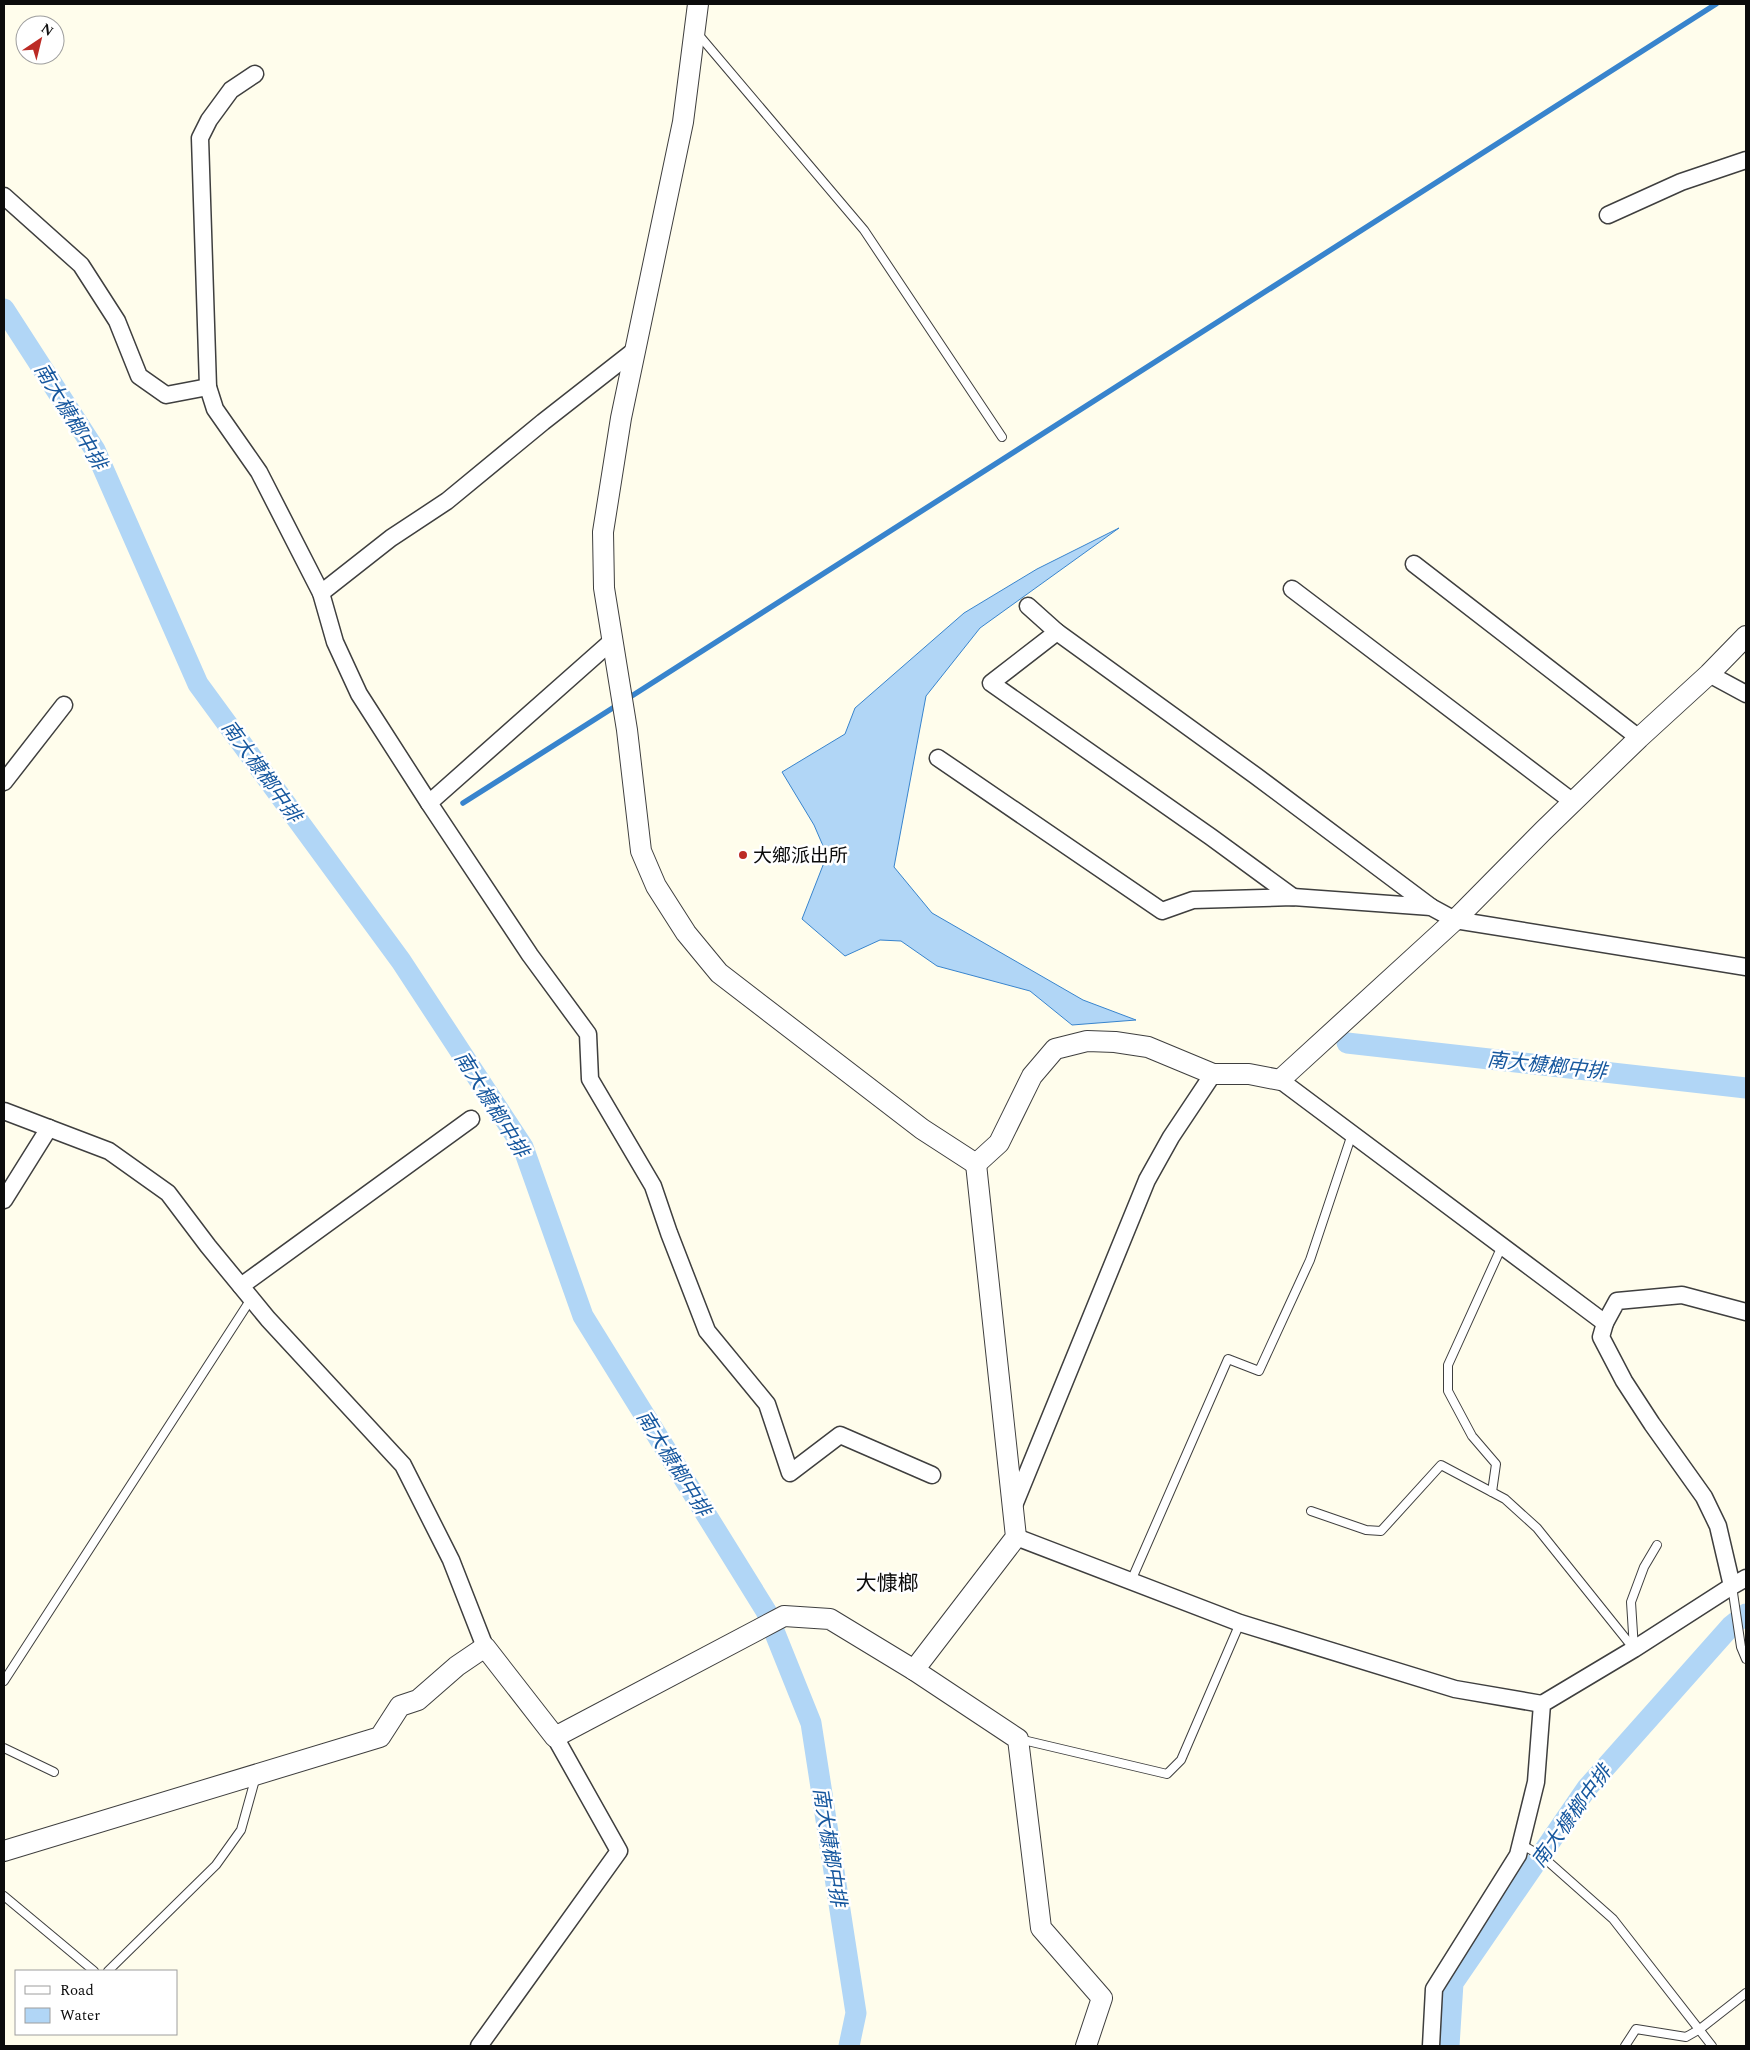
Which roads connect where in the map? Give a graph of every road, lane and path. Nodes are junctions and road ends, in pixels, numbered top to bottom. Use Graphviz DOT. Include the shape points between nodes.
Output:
graph roads {
  1 [pos="698,4"];
  2 [pos="695,30"];
  3 [pos="255,74"];
  4 [pos="1746,160"];
  5 [pos="4,196"];
  6 [pos="1608,215"];
  7 [pos="635,350"];
  8 [pos="208,387"];
  9 [pos="1002,438"];
  10 [pos="1414,564"];
  11 [pos="1292,589"];
  12 [pos="321,593"];
  13 [pos="1028,606"];
  14 [pos="1057,632"];
  15 [pos="1746,636"];
  16 [pos="613,640"];
  17 [pos="1709,674"];
  18 [pos="1746,694"];
  19 [pos="64,705"];
  20 [pos="1639,738"];
  21 [pos="938,758"];
  22 [pos="4,782"];
  23 [pos="1573,802"];
  24 [pos="429,803"];
  25 [pos="1293,898"];
  26 [pos="1430,907"];
  27 [pos="1455,920"];
  28 [pos="1746,967"];
  29 [pos="1213,1074"];
  30 [pos="1280,1080"];
  31 [pos="4,1111"];
  32 [pos="471,1119"];
  33 [pos="49,1128"];
  34 [pos="1352,1134"];
  35 [pos="976,1164"];
  36 [pos="4,1200"];
  37 [pos="1502,1246"];
  38 [pos="241,1286"];
  39 [pos="251,1299"];
  40 [pos="1746,1312"];
  41 [pos="1605,1323"];
  42 [pos="932,1475"];
  43 [pos="1492,1492"];
  44 [pos="1013,1508"];
  45 [pos="1312,1511"];
  46 [pos="1016,1537"];
  47 [pos="1657,1545"];
  48 [pos="1746,1578"];
  49 [pos="1131,1582"];
  50 [pos="1732,1586"];
  51 [pos="1240,1623"];
  52 [pos="485,1647"];
  53 [pos="1634,1649"];
  54 [pos="1746,1659"];
  55 [pos="914,1670"];
  56 [pos="4,1681"];
  57 [pos="1542,1704"];
  58 [pos="555,1736"];
  59 [pos="1018,1739"];
  60 [pos="4,1748"];
  61 [pos="54,1772"];
  62 [pos="257,1775"];
  63 [pos="1521,1844"];
  64 [pos="4,1851"];
  65 [pos="4,1896"];
  66 [pos="93,1970"];
  67 [pos="109,1970"];
  68 [pos="1746,1993"];
  69 [pos="1700,2029"];
  70 [pos="479,2046"];
  71 [pos="1086,2046"];
  72 [pos="1431,2046"];
  73 [pos="1625,2046"];
  74 [pos="1712,2046"];
  1 -- 2 [label="street"];
  2 -- 7 [label="street" via="683,122"];
  2 -- 9 [label="lane" via="864,230"];
  3 -- 8 [label="street" via="231,90 208,120 200,138"];
  4 -- 6 [label="street" via="1681,182"];
  5 -- 8 [label="street" via="81,265 116,321 139,376 166,396"];
  7 -- 12 [label="street" via="447,501 391,538"];
  7 -- 16 [label="street" via="603,532 604,588"];
  8 -- 12 [label="street" via="215,409 258,472"];
  10 -- 20 [label="street"];
  11 -- 23 [label="street"];
  12 -- 24 [label="street" via="335,642 359,694"];
  13 -- 14 [label="street"];
  14 -- 25 [label="street" via="991,683"];
  14 -- 26 [label="street"];
  15 -- 17 [label="street"];
  16 -- 24 [label="street"];
  16 -- 35 [label="street" via="641,851 656,886 686,932 719,973 922,1129"];
  17 -- 18 [label="street"];
  17 -- 20 [label="street"];
  19 -- 22 [label="street"];
  20 -- 23 [label="street"];
  21 -- 25 [label="street" via="1162,911 1192,900"];
  23 -- 27 [label="street"];
  24 -- 42 [label="street" via="530,955 588,1034 590,1079 653,1186 707,1330 767,1404 790,1473 840,1435"];
  25 -- 26 [label="street"];
  26 -- 27 [label="street"];
  27 -- 28 [label="street"];
  27 -- 30 [label="street"];
  29 -- 30 [label="street" via="1249,1074"];
  29 -- 35 [label="street" via="1148,1047 1087,1041 1055,1049 1032,1076 999,1143"];
  29 -- 44 [label="street" via="1147,1180"];
  30 -- 34 [label="street"];
  31 -- 33 [label="street"];
  32 -- 38 [label="street"];
  33 -- 36 [label="street"];
  33 -- 38 [label="street" via="109,1151 168,1193"];
  34 -- 37 [label="street"];
  34 -- 49 [label="lane" via="1310,1260 1259,1371 1228,1359"];
  35 -- 44 [label="street"];
  37 -- 41 [label="street"];
  37 -- 43 [label="lane" via="1448,1365 1448,1391 1472,1436 1496,1464"];
  38 -- 39 [label="street"];
  39 -- 52 [label="street" via="403,1465 451,1560"];
  39 -- 56 [label="lane"];
  40 -- 41 [label="street" via="1682,1295 1653,1297 1617,1302"];
  41 -- 50 [label="street" via="1601,1337 1624,1381 1704,1497 1718,1526"];
  43 -- 45 [label="lane" via="1441,1465 1381,1532"];
  43 -- 53 [label="lane" via="1505,1499 1537,1528"];
  44 -- 46 [label="street"];
  46 -- 49 [label="street"];
  46 -- 55 [label="street"];
  47 -- 53 [label="lane" via="1644,1567 1631,1602"];
  48 -- 50 [label="street"];
  49 -- 51 [label="street"];
  50 -- 53 [label="street"];
  50 -- 54 [label="lane" via="1741,1647"];
  51 -- 57 [label="street" via="1455,1689"];
  51 -- 59 [label="lane" via="1181,1760 1167,1774"];
  52 -- 58 [label="street"];
  52 -- 62 [label="street" via="418,1700 400,1706 380,1737"];
  53 -- 57 [label="street"];
  55 -- 58 [label="street" via="830,1619 784,1616"];
  55 -- 59 [label="street"];
  57 -- 63 [label="street" via="1536,1782"];
  58 -- 70 [label="street" via="619,1850"];
  59 -- 71 [label="street" via="1040,1928 1102,1998"];
  60 -- 61 [label="lane"];
  62 -- 64 [label="street"];
  62 -- 67 [label="lane" via="241,1830 216,1865"];
  63 -- 69 [label="lane" via="1543,1857 1613,1919"];
  63 -- 72 [label="street" via="1518,1855 1434,1989"];
  65 -- 66 [label="lane"];
  68 -- 69 [label="lane"];
  69 -- 73 [label="lane" via="1686,2037 1636,2029"];
  69 -- 74 [label="lane"];
}
